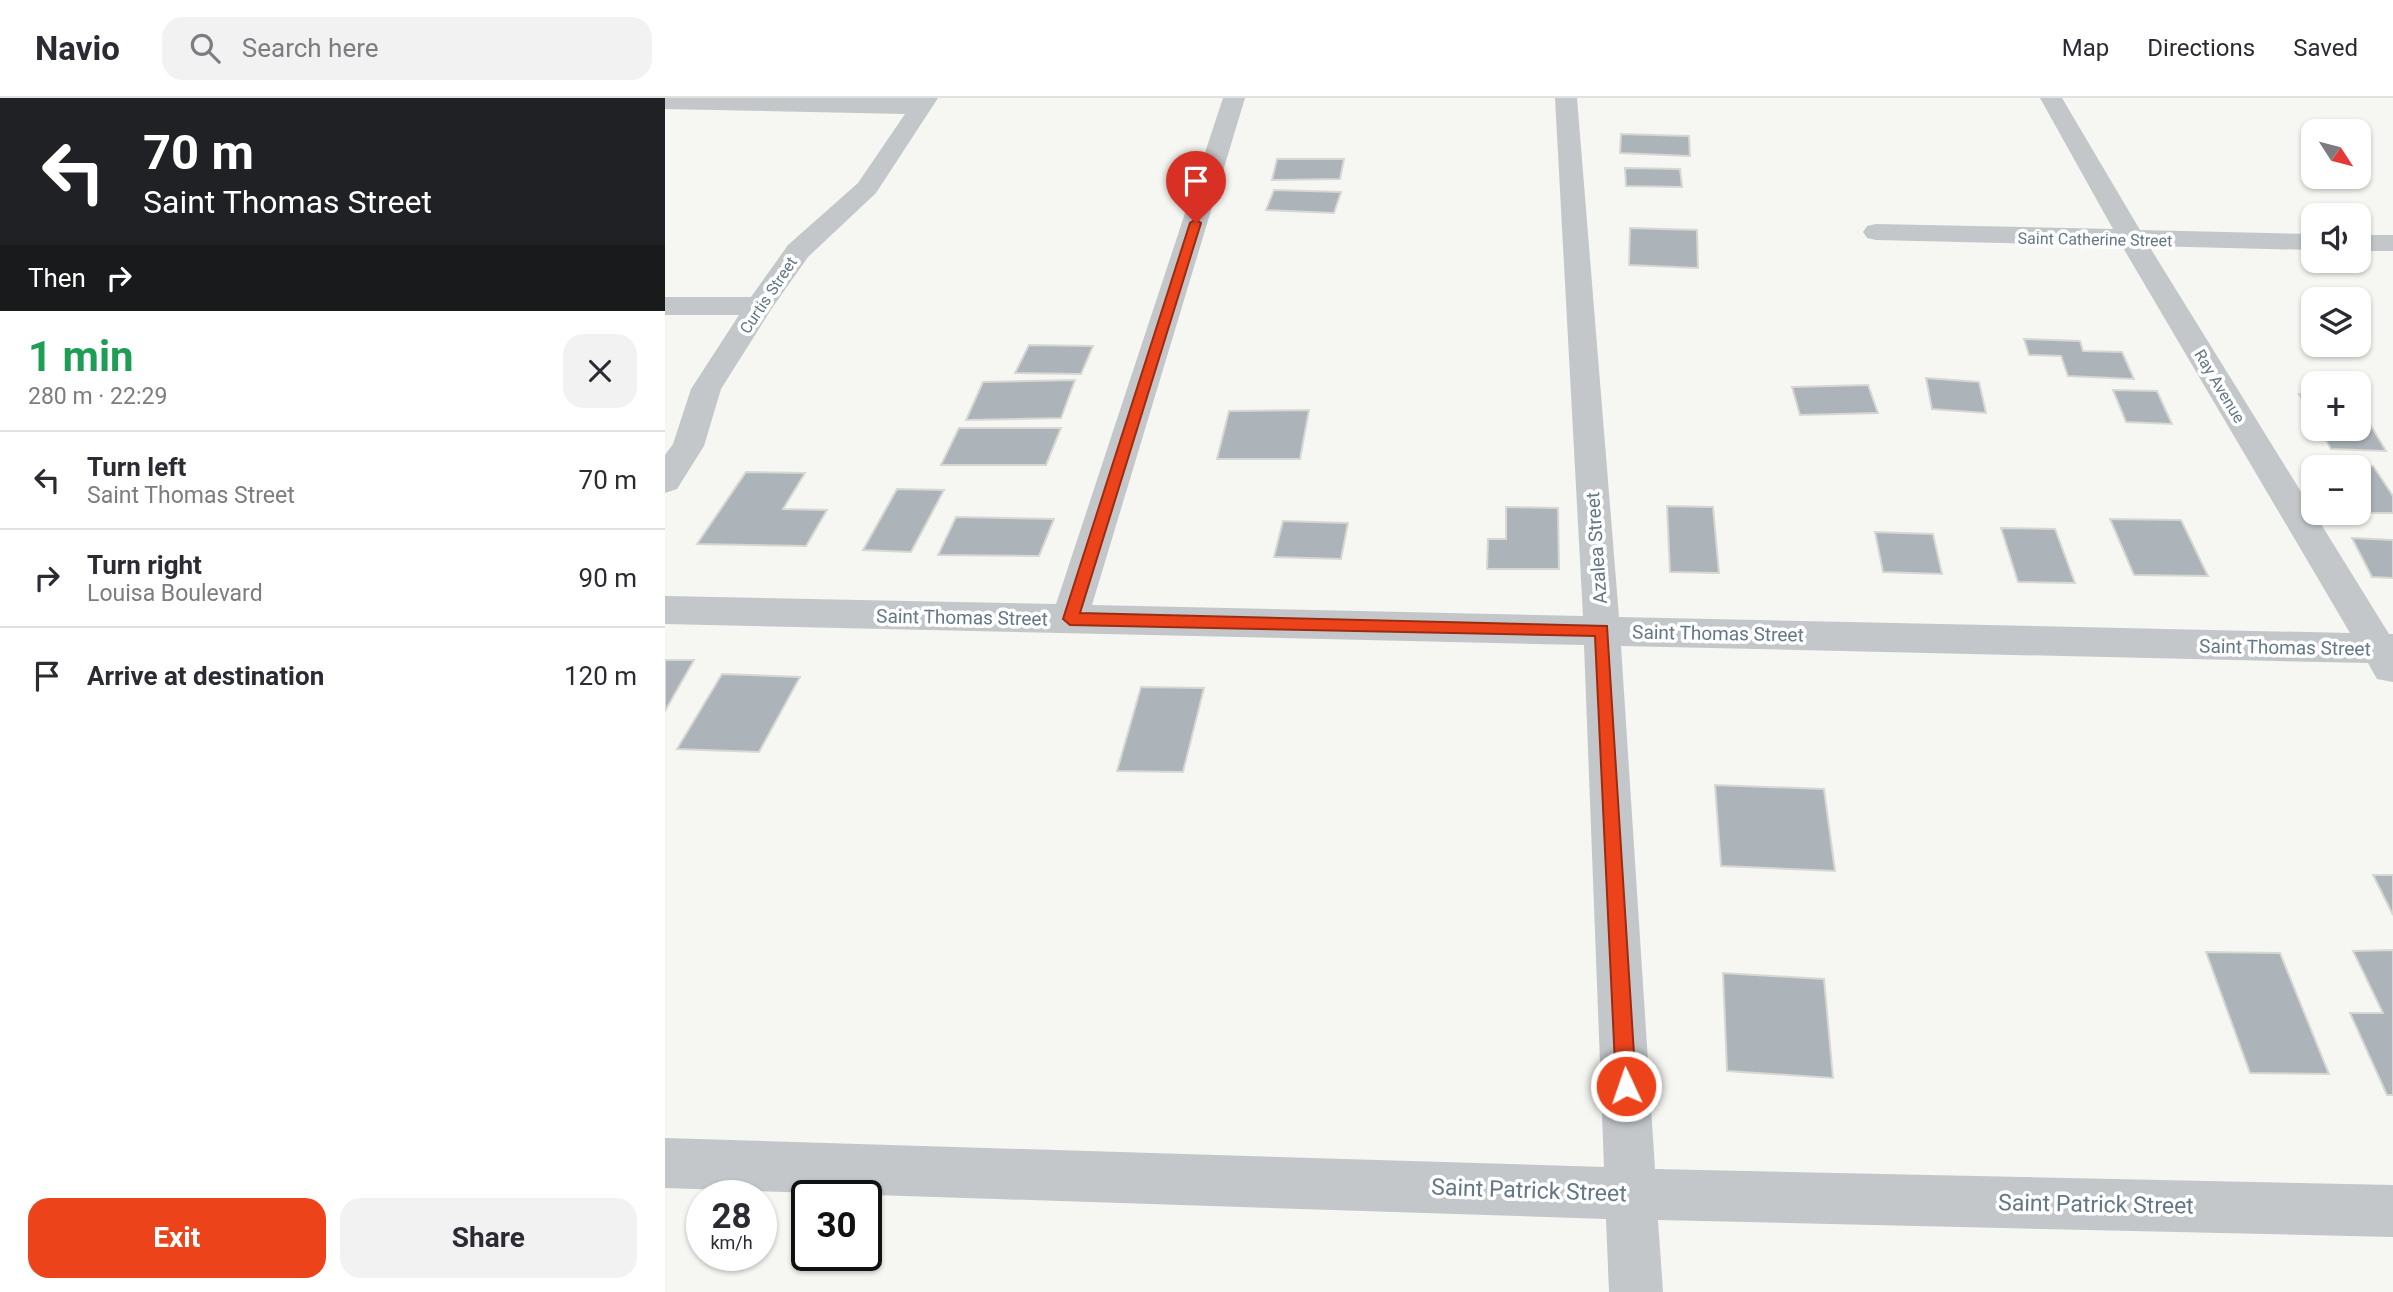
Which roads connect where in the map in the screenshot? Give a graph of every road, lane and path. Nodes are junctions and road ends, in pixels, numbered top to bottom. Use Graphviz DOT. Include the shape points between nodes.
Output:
graph roads {
  1 [pos="1234,98"];
  2 [pos="1566,98"];
  3 [pos="2051,98"];
  4 [pos="665,102"];
  5 [pos="924,102"];
  6 [pos="1876,232"];
  7 [pos="2132,240"];
  8 [pos="2301,242"];
  9 [pos="2371,243"];
  10 [pos="2393,243"];
  11 [pos="665,306"];
  12 [pos="759,306"];
  13 [pos="665,481"];
  14 [pos="665,610"];
  15 [pos="1070,619"];
  16 [pos="1602,630"];
  17 [pos="2388,657"];
  18 [pos="665,1163"];
  19 [pos="1631,1194"];
  20 [pos="2393,1211"];
  21 [pos="1636,1292"];
  1 -- 15 [label="street"];
  2 -- 16 [label="street, Azalea Street"];
  3 -- 7 [label="street, Ray Avenue"];
  4 -- 5 [label="street"];
  5 -- 12 [label="street, Curtis Street" via="867,187 797,251"];
  6 -- 7 [label="street, Saint Catherine Street"];
  7 -- 8 [label="street, Saint Catherine Street"];
  7 -- 17 [label="street, Ray Avenue"];
  9 -- 10 [label="street"];
  11 -- 12 [label="street"];
  12 -- 13 [label="street, Curtis Street" via="706,389 688,446"];
  14 -- 15 [label="street, Saint Thomas Street"];
  15 -- 16 [label="street, Saint Thomas Street"];
  16 -- 17 [label="street, Saint Thomas Street"];
  16 -- 19 [label="street, Azalea Street"];
  18 -- 19 [label="street, Saint Patrick Street"];
  19 -- 20 [label="street, Saint Patrick Street"];
  19 -- 21 [label="street, Azalea Street"];
}
